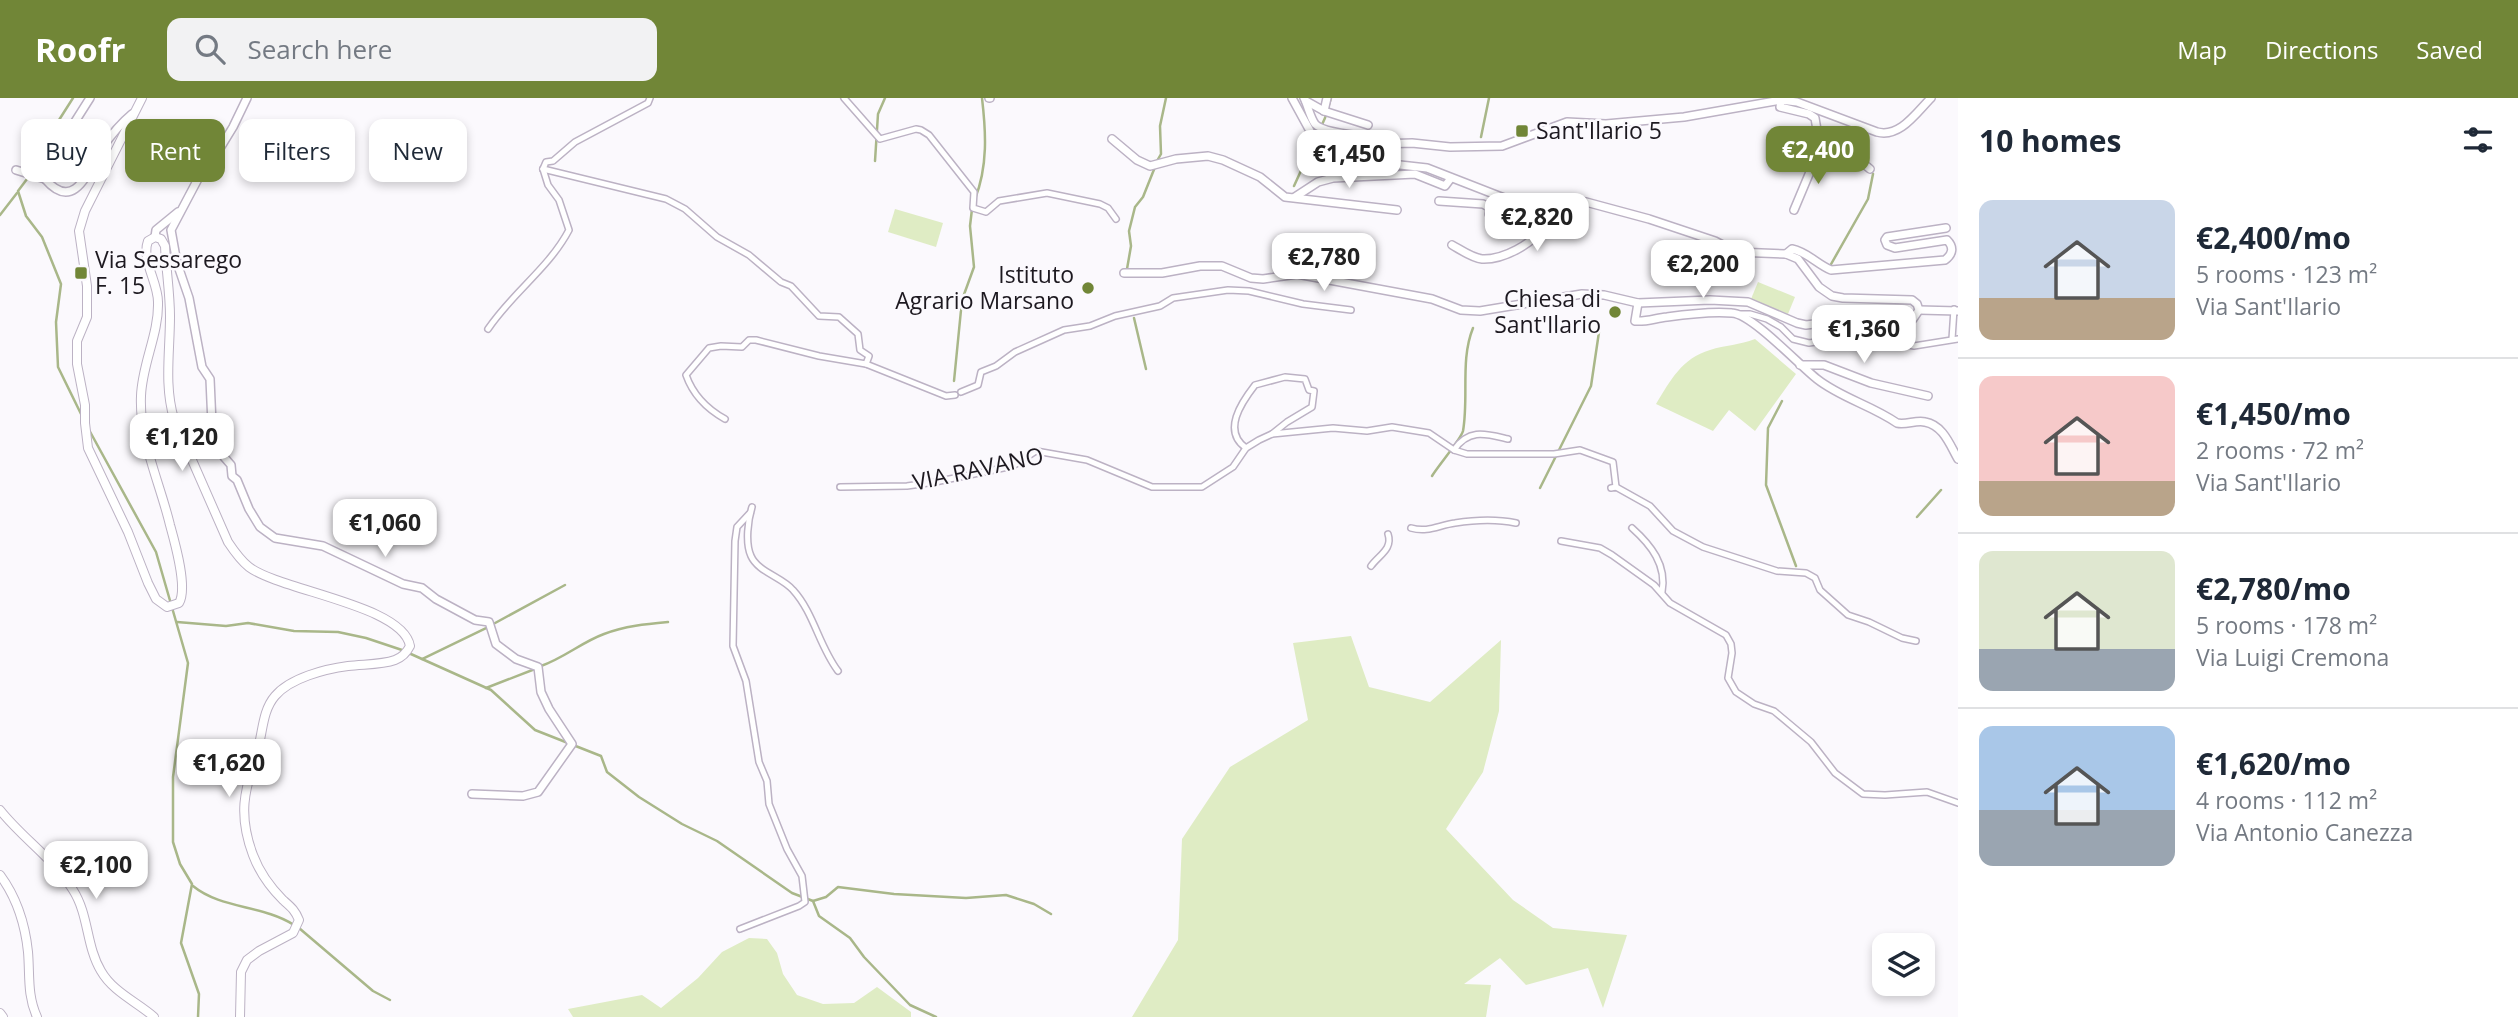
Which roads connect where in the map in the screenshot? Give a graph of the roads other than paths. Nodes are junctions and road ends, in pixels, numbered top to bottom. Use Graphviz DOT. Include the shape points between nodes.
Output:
graph roads {
  1 [pos="90,98"];
  2 [pos="142,98"];
  3 [pos="247,98"];
  4 [pos="650,98"];
  5 [pos="844,98"];
  6 [pos="1292,98"];
  7 [pos="1327,98"];
  8 [pos="1931,98"];
  9 [pos="1305,99"];
  10 [pos="1781,100"];
  11 [pos="136,111"];
  12 [pos="1324,111"];
  13 [pos="77,119"];
  14 [pos="1368,125"];
  15 [pos="111,136"];
  16 [pos="1112,139"];
  17 [pos="1384,145"];
  18 [pos="1820,148"];
  19 [pos="1343,153"];
  20 [pos="544,169"];
  21 [pos="1870,169"];
  22 [pos="1451,178"];
  23 [pos="47,182"];
  24 [pos="84,182"];
  25 [pos="1295,197"];
  26 [pos="1439,201"];
  27 [pos="1518,201"];
  28 [pos="1490,208"];
  29 [pos="181,209"];
  30 [pos="1397,210"];
  31 [pos="1794,210"];
  32 [pos="1116,219"];
  33 [pos="1946,228"];
  34 [pos="155,237"];
  35 [pos="1452,245"];
  36 [pos="1786,254"];
  37 [pos="1124,273"];
  38 [pos="1638,303"];
  39 [pos="1667,303"];
  40 [pos="1351,310"];
  41 [pos="1919,310"];
  42 [pos="1956,310"];
  43 [pos="1740,314"];
  44 [pos="1664,317"];
  45 [pos="488,329"];
  46 [pos="1955,339"];
  47 [pos="866,364"];
  48 [pos="1800,365"];
  49 [pos="1928,396"];
  50 [pos="725,419"];
  51 [pos="1272,434"];
  52 [pos="1508,439"];
  53 [pos="1246,448"];
  54 [pos="1454,450"];
  55 [pos="1958,459"];
  56 [pos="840,487"];
  57 [pos="1516,523"];
  58 [pos="1411,528"];
  59 [pos="1632,528"];
  60 [pos="1388,534"];
  61 [pos="1561,541"];
  62 [pos="1371,566"];
  63 [pos="1662,592"];
  64 [pos="1916,641"];
  65 [pos="838,670"];
  66 [pos="472,794"];
  67 [pos="1958,803"];
  68 [pos="0,810"];
  69 [pos="0,875"];
  70 [pos="740,929"];
  71 [pos="37,1017"];
  72 [pos="154,1017"];
  73 [pos="240,1017"];
  1 -- 13 [label="street"];
  2 -- 11 [label="street"];
  3 -- 29 [label="street"];
  4 -- 20 [label="street" via="575,142 554,161 546,162"];
  5 -- 32 [label="street" via="880,139 916,129 929,135 974,192 973,208 980,212 999,201 1047,193 1100,204"];
  6 -- 19 [label="street" via="1321,151"];
  7 -- 12 [label="street"];
  8 -- 10 [label="street" via="1899,129 1885,134"];
  9 -- 12 [label="street"];
  9 -- 17 [label="street" via="1319,127 1380,138"];
  10 -- 17 [label="street" via="1684,117 1606,124 1567,122 1502,146"];
  10 -- 18 [label="street" via="1780,107 1815,118"];
  11 -- 15 [label="street"];
  11 -- 34 [label="street" via="79,231 87,317 77,341 77,364 88,448 156,599 170,606 182,598 181,575 143,423 141,397 158,319 158,299 145,250"];
  12 -- 14 [label="street"];
  16 -- 25 [label="street" via="1150,166 1208,156 1259,177 1285,197"];
  17 -- 19 [label="street" via="1349,145"];
  18 -- 21 [label="street"];
  18 -- 31 [label="street"];
  19 -- 22 [label="street" via="1351,164 1418,166"];
  20 -- 45 [label="street" via="569,230 559,248"];
  20 -- 47 [label="street" via="666,199 685,209 717,237 791,286 819,316 839,317 858,334 860,350 869,356"];
  22 -- 25 [label="street" via="1445,186 1415,174 1333,178"];
  22 -- 27 [label="street"];
  23 -- 24 [label="street" via="53,189 68,191"];
  25 -- 30 [label="street"];
  26 -- 28 [label="street"];
  27 -- 28 [label="street" via="1514,211"];
  27 -- 36 [label="street" via="1586,202 1715,241 1736,252"];
  28 -- 35 [label="street" via="1494,220 1537,220 1544,226 1520,248 1491,258 1480,259"];
  29 -- 34 [label="street" via="156,230"];
  29 -- 66 [label="street" via="171,230 202,368 210,379 212,424 232,476 260,527 275,538 323,546 403,584 422,588 475,620 489,622 496,644 516,659 538,667 541,692 572,744 538,792 523,796"];
  33 -- 36 [label="street" via="1885,240 1895,248 1947,240 1952,250 1945,260 1831,270 1802,251 1792,249"];
  34 -- 73 [label="street" via="165,246 170,403 232,548 250,568 376,615 409,638 407,651 388,662 329,670 293,682 267,708 245,789 246,832 267,880 294,908 299,920 293,933 247,960 241,972"];
  36 -- 41 [label="street" via="1798,259 1832,296 1912,300"];
  37 -- 38 [label="street" via="1222,266 1251,278 1297,274 1432,299 1461,310 1582,295"];
  38 -- 39 [label="street"];
  38 -- 44 [label="street" via="1635,321"];
  39 -- 41 [label="street" via="1748,302 1805,325 1838,321 1906,324"];
  39 -- 44 [label="street"];
  40 -- 47 [label="street" via="1249,291 1173,298 1160,306 1039,340 981,372 978,385 946,396"];
  41 -- 42 [label="street"];
  42 -- 46 [label="street"];
  43 -- 44 [label="street"];
  43 -- 46 [label="street" via="1767,319 1793,339 1809,343 1857,336 1914,346"];
  43 -- 48 [label="street"];
  47 -- 50 [label="street" via="756,340 741,347 709,348 686,375 702,402"];
  48 -- 49 [label="street" via="1824,365 1871,383"];
  48 -- 55 [label="street" via="1839,395 1897,423 1923,421 1937,427"];
  51 -- 53 [label="street"];
  51 -- 53 [label="street" via="1313,406 1314,391 1305,379 1285,377 1255,385 1242,402 1234,426 1234,434"];
  51 -- 54 [label="street" via="1392,427 1429,433"];
  52 -- 54 [label="street" via="1469,435"];
  53 -- 56 [label="street, VIA RAVANO" via="1233,467 1202,486 1152,487 1087,460 1036,452 1013,466 935,482"];
  54 -- 64 [label="street" via="1500,456 1580,450 1613,461 1614,488 1650,506 1673,530 1703,547 1777,570 1806,573 1848,615"];
  57 -- 58 [label="street" via="1503,520 1454,523 1421,531"];
  59 -- 63 [label="street" via="1652,547 1662,572"];
  60 -- 62 [label="street" via="1388,548"];
  61 -- 63 [label="street" via="1600,548"];
  63 -- 67 [label="street" via="1670,603 1728,638 1732,653 1728,678 1736,692 1773,711 1811,743 1835,773 1863,794 1927,792"];
  65 -- 70 [label="street" via="806,607 792,589 751,557 752,511 737,527 735,541 733,646 746,681 769,804 802,876 805,902"];
  68 -- 72 [label="street" via="75,891 101,972"];
  69 -- 71 [label="street" via="21,912 30,1000"];
}
